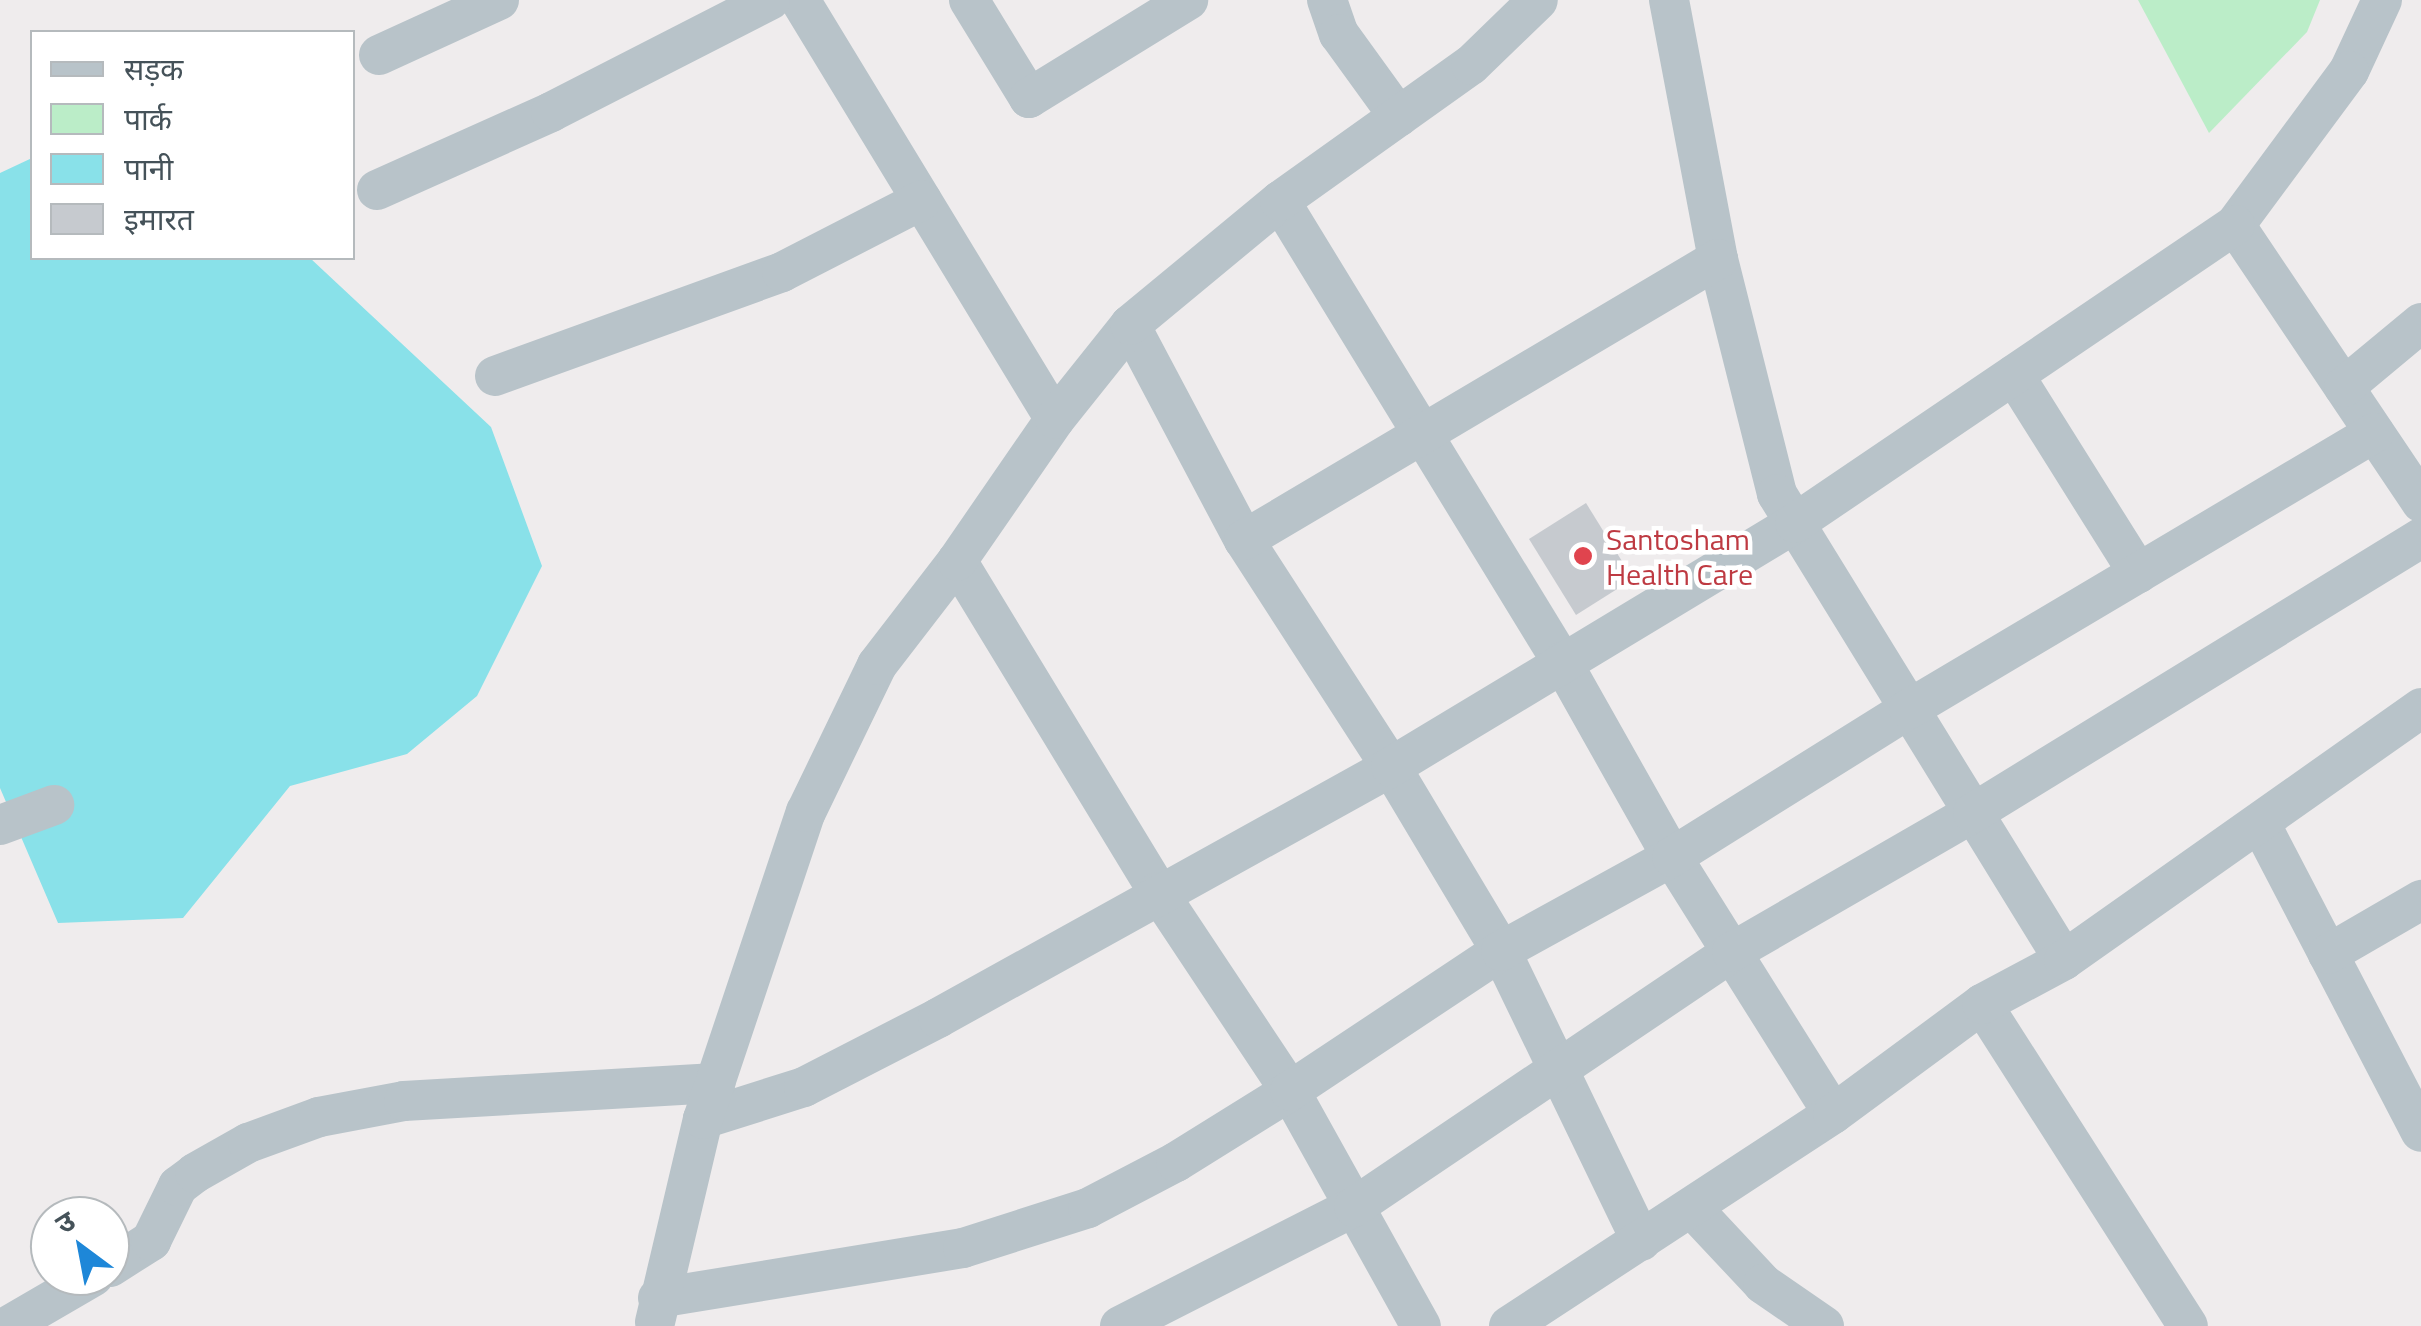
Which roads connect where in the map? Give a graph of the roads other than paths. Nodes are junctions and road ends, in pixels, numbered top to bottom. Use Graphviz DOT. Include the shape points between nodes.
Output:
graph roads {
  1 [pos="499,0"];
  2 [pos="770,0"];
  3 [pos="800,0"];
  4 [pos="969,0"];
  5 [pos="1188,0"];
  6 [pos="1327,0"];
  7 [pos="1538,0"];
  8 [pos="1669,0"];
  9 [pos="2382,0"];
  10 [pos="379,54"];
  11 [pos="1399,118"];
  12 [pos="377,190"];
  13 [pos="922,200"];
  14 [pos="1280,201"];
  15 [pos="2235,225"];
  16 [pos="1718,258"];
  17 [pos="2421,323"];
  18 [pos="1130,324"];
  19 [pos="2014,374"];
  20 [pos="495,376"];
  21 [pos="2344,388"];
  22 [pos="1055,420"];
  23 [pos="1422,432"];
  24 [pos="2396,444"];
  25 [pos="2421,502"];
  26 [pos="1795,523"];
  27 [pos="2421,538"];
  28 [pos="1244,540"];
  29 [pos="958,562"];
  30 [pos="2138,573"];
  31 [pos="1562,662"];
  32 [pos="2421,708"];
  33 [pos="1909,709"];
  34 [pos="1390,767"];
  35 [pos="54,805"];
  36 [pos="1973,813"];
  37 [pos="2260,824"];
  38 [pos="0,825"];
  39 [pos="1672,856"];
  40 [pos="1158,892"];
  41 [pos="2421,900"];
  42 [pos="1501,951"];
  43 [pos="1732,952"];
  44 [pos="2328,954"];
  45 [pos="2064,960"];
  46 [pos="1982,1004"];
  47 [pos="1556,1067"];
  48 [pos="1290,1091"];
  49 [pos="709,1101"];
  50 [pos="1833,1114"];
  51 [pos="2421,1132"];
  52 [pos="1354,1207"];
  53 [pos="1692,1208"];
  54 [pos="1642,1241"];
  55 [pos="130,1254"];
  56 [pos="60,1296"];
  57 [pos="656,1312"];
  58 [pos="1806,1322"];
  59 [pos="1511,1325"];
  60 [pos="8,1326"];
  61 [pos="1120,1326"];
  62 [pos="1421,1326"];
  63 [pos="2188,1326"];
  1 -- 10 [label="street"];
  2 -- 12 [label="street" via="568,104"];
  3 -- 13 [label="street"];
  4 -- 5 [label="street" via="1029,98"];
  6 -- 11 [label="street" via="1339,34"];
  7 -- 11 [label="street" via="1471,65"];
  8 -- 16 [label="street"];
  9 -- 15 [label="street" via="2349,71"];
  11 -- 14 [label="street"];
  13 -- 20 [label="street" via="782,272"];
  13 -- 22 [label="street"];
  14 -- 18 [label="street"];
  14 -- 23 [label="street"];
  15 -- 19 [label="street"];
  15 -- 21 [label="street"];
  16 -- 23 [label="street"];
  16 -- 26 [label="street" via="1777,494"];
  17 -- 21 [label="street"];
  18 -- 22 [label="street"];
  18 -- 28 [label="street"];
  19 -- 26 [label="street"];
  19 -- 30 [label="street"];
  21 -- 24 [label="street"];
  22 -- 29 [label="street"];
  23 -- 28 [label="street"];
  23 -- 31 [label="street"];
  24 -- 25 [label="street"];
  24 -- 30 [label="street"];
  26 -- 31 [label="street"];
  26 -- 33 [label="street"];
  27 -- 36 [label="street"];
  28 -- 34 [label="street"];
  29 -- 40 [label="street"];
  29 -- 49 [label="street" via="877,665 806,812"];
  30 -- 33 [label="street"];
  31 -- 34 [label="street"];
  31 -- 39 [label="street"];
  32 -- 37 [label="street"];
  33 -- 36 [label="street"];
  33 -- 39 [label="street"];
  34 -- 40 [label="street"];
  34 -- 42 [label="street"];
  35 -- 38 [label="street"];
  36 -- 43 [label="street"];
  36 -- 45 [label="street"];
  37 -- 44 [label="street"];
  37 -- 45 [label="street"];
  39 -- 42 [label="street"];
  39 -- 43 [label="street"];
  40 -- 48 [label="street"];
  40 -- 49 [label="street" via="804,1087"];
  41 -- 44 [label="street"];
  42 -- 47 [label="street"];
  42 -- 48 [label="street"];
  43 -- 47 [label="street"];
  43 -- 50 [label="street"];
  44 -- 51 [label="street"];
  45 -- 46 [label="street"];
  46 -- 50 [label="street"];
  46 -- 63 [label="street"];
  47 -- 52 [label="street"];
  47 -- 54 [label="street"];
  48 -- 52 [label="street"];
  48 -- 57 [label="street" via="1088,1208 963,1248"];
  49 -- 55 [label="street" via="404,1100 320,1117 248,1143 195,1172 178,1186 151,1241"];
  49 -- 57 [label="street"];
  50 -- 53 [label="street"];
  52 -- 61 [label="street"];
  52 -- 62 [label="street"];
  53 -- 54 [label="street"];
  53 -- 58 [label="street"];
  54 -- 59 [label="street"];
  56 -- 60 [label="street"];
}
